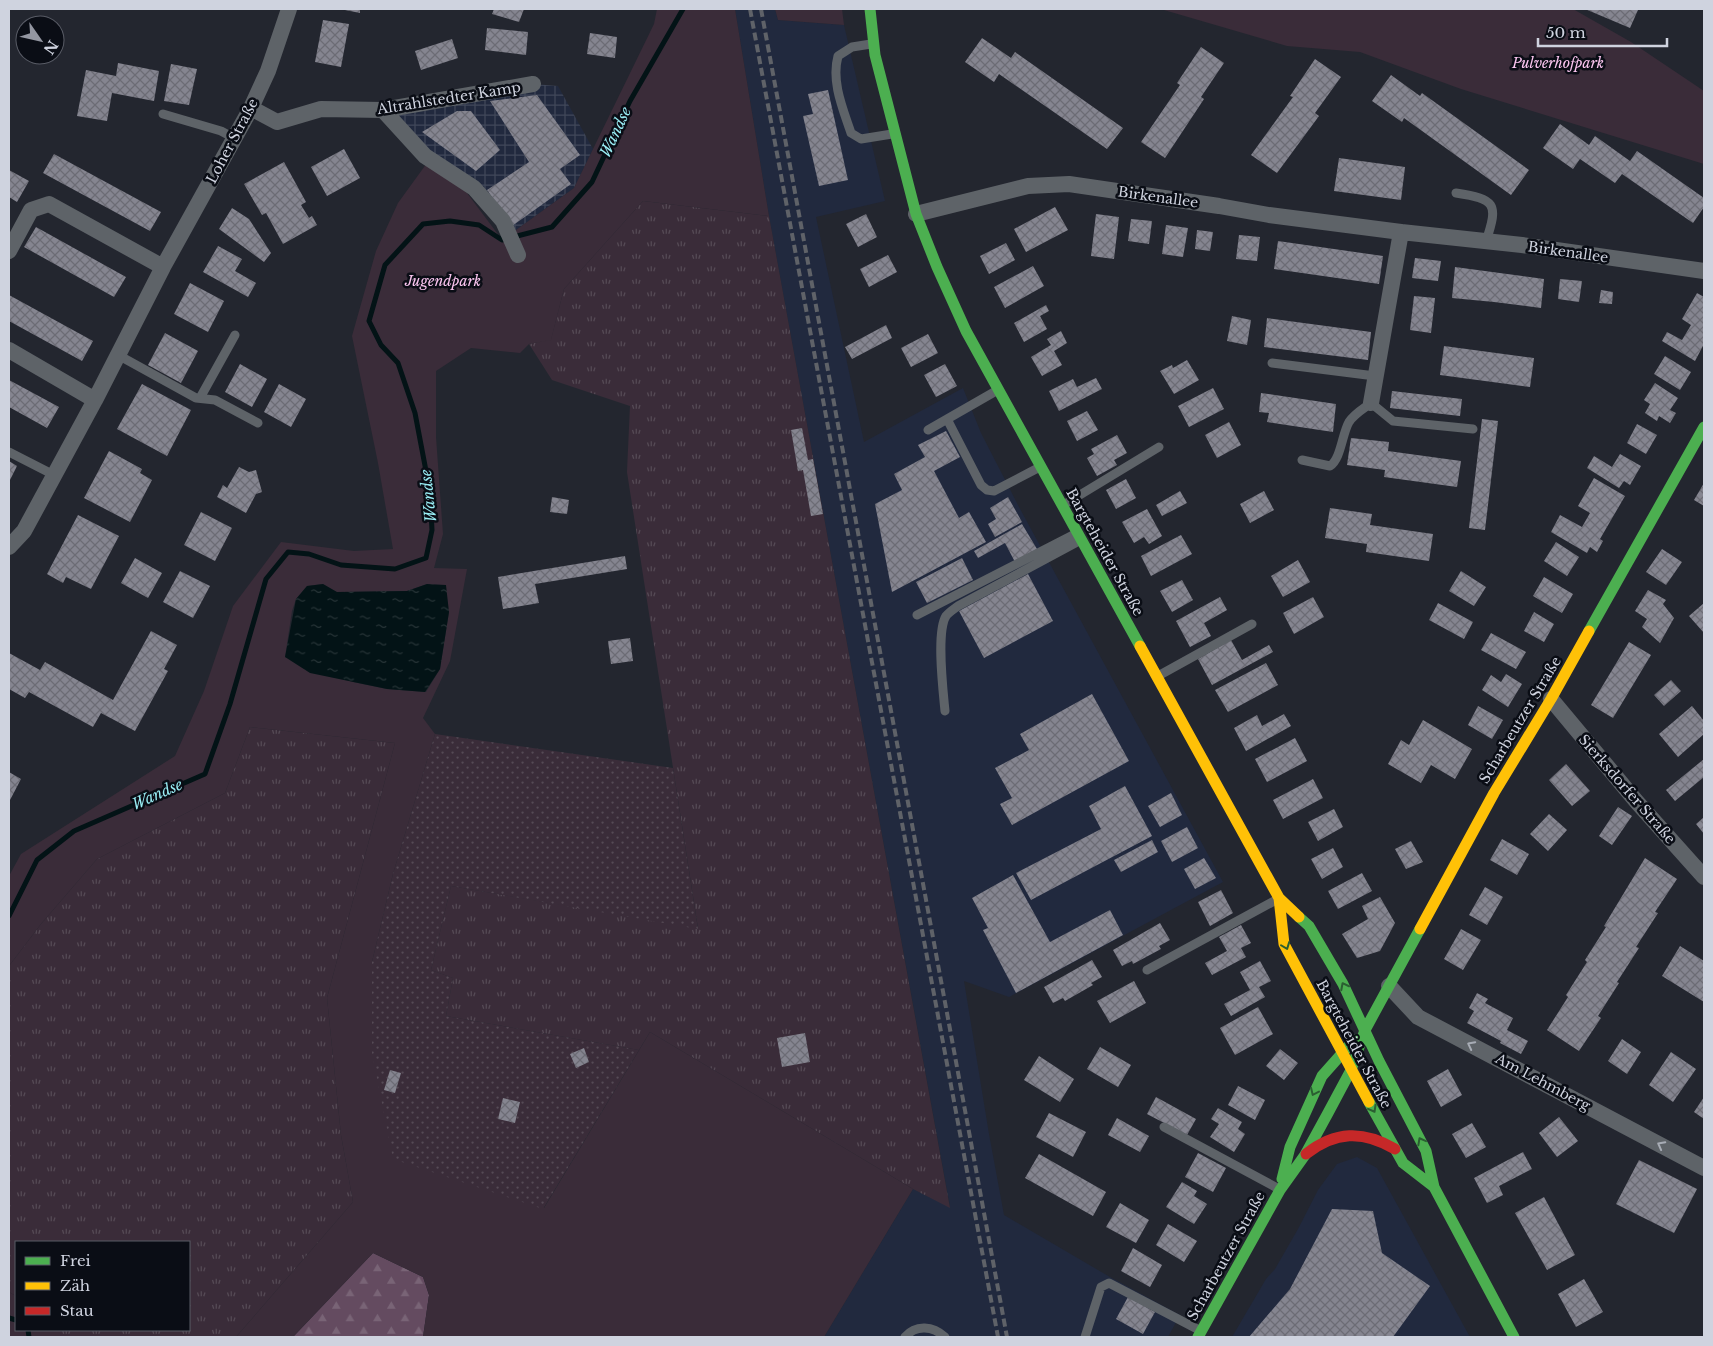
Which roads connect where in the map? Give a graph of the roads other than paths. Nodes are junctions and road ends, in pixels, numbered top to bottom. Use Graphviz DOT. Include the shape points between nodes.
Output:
graph roads {
  1 [pos="289,9"];
  2 [pos="870,9"];
  3 [pos="874,44"];
  4 [pos="533,84"];
  5 [pos="251,108"];
  6 [pos="382,110"];
  7 [pos="164,114"];
  8 [pos="895,134"];
  9 [pos="234,138"];
  10 [pos="1456,193"];
  11 [pos="916,214"];
  12 [pos="1401,232"];
  13 [pos="1486,241"];
  14 [pos="9,251"];
  15 [pos="518,255"];
  16 [pos="163,267"];
  17 [pos="1704,271"];
  18 [pos="235,335"];
  19 [pos="9,350"];
  20 [pos="118,355"];
  21 [pos="1272,363"];
  22 [pos="1375,376"];
  23 [pos="998,390"];
  24 [pos="200,398"];
  25 [pos="95,400"];
  26 [pos="1371,403"];
  27 [pos="947,419"];
  28 [pos="258,423"];
  29 [pos="1704,427"];
  30 [pos="1472,429"];
  31 [pos="928,430"];
  32 [pos="1159,447"];
  33 [pos="9,452"];
  34 [pos="1302,460"];
  35 [pos="1041,466"];
  36 [pos="54,476"];
  37 [pos="1062,506"];
  38 [pos="1079,536"];
  39 [pos="9,547"];
  40 [pos="917,615"];
  41 [pos="1252,624"];
  42 [pos="1156,677"];
  43 [pos="1551,699"];
  44 [pos="945,711"];
  45 [pos="1704,877"];
  46 [pos="1279,898"];
  47 [pos="1147,970"];
  48 [pos="1389,986"];
  49 [pos="1365,1030"];
  50 [pos="1342,1053"];
  51 [pos="1351,1070"];
  52 [pos="1164,1127"];
  53 [pos="1395,1149"];
  54 [pos="1305,1155"];
  55 [pos="1704,1168"];
  56 [pos="1434,1187"];
  57 [pos="1280,1190"];
  58 [pos="1200,1334"];
  59 [pos="905,1337"];
  60 [pos="945,1337"];
  61 [pos="1085,1337"];
  62 [pos="1514,1337"];
  1 -- 5 [label="street, Loher Straße" via="268,71"];
  2 -- 3 [label="main road, Bargteheider Straße"];
  3 -- 8 [label="main road, Bargteheider Straße"];
  3 -- 8 [label="lane" via="852,47 838,56 836,82 851,133 861,139"];
  4 -- 6 [label="street, Altrahlstedter Kamp"];
  5 -- 6 [label="street, Altrahlstedter Kamp" via="278,122 321,109"];
  5 -- 9 [label="street, Loher Straße"];
  6 -- 15 [label="street" via="425,156 474,188 503,221"];
  7 -- 9 [label="lane"];
  8 -- 11 [label="main road, Bargteheider Straße"];
  9 -- 16 [label="street, Loher Straße"];
  10 -- 13 [label="lane" via="1480,197 1492,206 1493,220"];
  11 -- 12 [label="street, Birkenallee" via="1028,186 1069,184"];
  11 -- 23 [label="main road, Bargteheider Straße" via="966,332"];
  12 -- 13 [label="street, Birkenallee"];
  12 -- 22 [label="street"];
  13 -- 17 [label="street, Birkenallee"];
  14 -- 16 [label="street" via="31,210 49,204"];
  16 -- 20 [label="street, Loher Straße"];
  18 -- 24 [label="lane"];
  19 -- 25 [label="street"];
  20 -- 24 [label="lane"];
  20 -- 25 [label="street, Loher Straße"];
  21 -- 22 [label="lane"];
  22 -- 26 [label="street"];
  23 -- 27 [label="lane"];
  23 -- 35 [label="main road, Bargteheider Straße"];
  24 -- 28 [label="lane" via="215,400"];
  25 -- 36 [label="street, Loher Straße"];
  26 -- 30 [label="lane" via="1392,421"];
  26 -- 34 [label="lane" via="1351,420 1333,464"];
  27 -- 31 [label="lane"];
  27 -- 35 [label="lane" via="981,485 987,490 994,491"];
  29 -- 43 [label="main road, Scharbeutzer Straße"];
  32 -- 37 [label="lane"];
  33 -- 36 [label="lane"];
  35 -- 37 [label="main road, Bargteheider Straße"];
  36 -- 39 [label="street, Loher Straße" via="24,532"];
  37 -- 38 [label="main road, Bargteheider Straße"];
  38 -- 40 [label="lane"];
  38 -- 42 [label="main road, Bargteheider Straße"];
  38 -- 44 [label="lane" via="946,615 942,630"];
  41 -- 42 [label="lane"];
  42 -- 46 [label="main road, Bargteheider Straße"];
  43 -- 45 [label="street, Sierksdorfer Straße"];
  43 -- 48 [label="main road, Scharbeutzer Straße" via="1498,785"];
  46 -- 47 [label="lane"];
  49 -- 46 [label="main road, Bargteheider Straße, one-way" via="1309,926"];
  46 -- 50 [label="main road, Bargteheider Straße, one-way" via="1284,944"];
  48 -- 49 [label="main road, Scharbeutzer Straße"];
  55 -- 48 [label="street, Am Lehmberg, one-way" via="1418,1017"];
  49 -- 50 [label="main road, Scharbeutzer Straße"];
  49 -- 51 [label="main road, Scharbeutzer Straße"];
  56 -- 49 [label="main road, Bargteheider Straße, one-way" via="1426,1151"];
  50 -- 51 [label="main road, Bargteheider Straße"];
  50 -- 57 [label="main road, Scharbeutzer Straße, one-way" via="1322,1076 1314,1092 1290,1146"];
  51 -- 53 [label="main road, Bargteheider Straße, one-way"];
  51 -- 54 [label="main road, Scharbeutzer Straße"];
  52 -- 57 [label="lane"];
  53 -- 54 [label="main road" via="1376,1138 1350,1135 1328,1140"];
  53 -- 56 [label="main road, Bargteheider Straße" via="1403,1164"];
  54 -- 57 [label="main road, Scharbeutzer Straße"];
  56 -- 62 [label="main road, Bargteheider Straße"];
  57 -- 58 [label="main road, Scharbeutzer Straße"];
  58 -- 61 [label="lane" via="1109,1284 1101,1287 1097,1294"];
  59 -- 60 [label="lane" via="913,1330 925,1327"];
}
